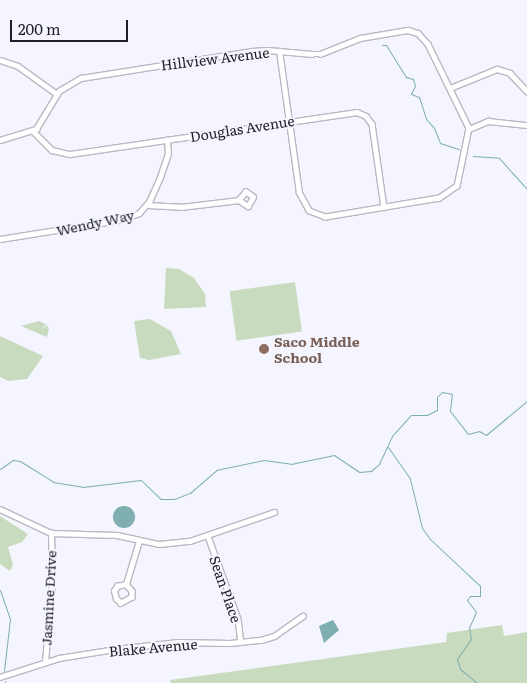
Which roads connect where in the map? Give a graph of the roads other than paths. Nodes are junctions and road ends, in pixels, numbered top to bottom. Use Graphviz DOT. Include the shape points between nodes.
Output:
graph roads {
  1 [pos="279,51"];
  2 [pos="0,60"];
  3 [pos="450,88"];
  4 [pos="527,91"];
  5 [pos="57,94"];
  6 [pos="288,121"];
  7 [pos="527,125"];
  8 [pos="469,129"];
  9 [pos="32,131"];
  10 [pos="0,140"];
  11 [pos="167,140"];
  12 [pos="239,200"];
  13 [pos="147,205"];
  14 [pos="384,207"];
  15 [pos="0,239"];
  16 [pos="0,509"];
  17 [pos="274,512"];
  18 [pos="51,533"];
  19 [pos="208,536"];
  20 [pos="139,541"];
  21 [pos="126,584"];
  22 [pos="302,616"];
  23 [pos="241,642"];
  24 [pos="45,662"];
  25 [pos="0,677"];
  1 -- 3 [label="street, Hillview Avenue" via="323,54 360,38 412,31 426,40"];
  1 -- 5 [label="street, Hillview Avenue" via="252,51 85,77 71,82"];
  1 -- 6 [label="street"];
  2 -- 5 [label="street" via="18,66"];
  3 -- 4 [label="street" via="497,69 510,73"];
  3 -- 8 [label="street, Hillview Avenue"];
  5 -- 9 [label="street, Hillview Avenue" via="47,115"];
  6 -- 11 [label="street, Douglas Avenue"];
  6 -- 14 [label="street" via="299,193 308,211 325,217"];
  6 -- 14 [label="street, Douglas Avenue" via="351,112 366,116 372,126"];
  7 -- 8 [label="street" via="488,121"];
  8 -- 14 [label="street" via="459,181 452,192 439,198"];
  9 -- 10 [label="street"];
  9 -- 11 [label="street, Douglas Avenue" via="49,148 63,154"];
  11 -- 13 [label="street, Wendy Way" via="167,158"];
  12 -- 13 [label="street" via="181,207"];
  13 -- 15 [label="street, Wendy Way" via="139,213 126,218"];
  16 -- 18 [label="street"];
  17 -- 19 [label="street"];
  18 -- 20 [label="street" via="117,535"];
  18 -- 24 [label="street, Jasmine Drive" via="52,583"];
  19 -- 20 [label="street" via="173,544"];
  19 -- 23 [label="street, Sean Place" via="238,619"];
  20 -- 21 [label="street"];
  21 -- 21 [label="street" via="120,584 114,591 121,603 132,597 132,591"];
  22 -- 23 [label="street, Blake Avenue" via="274,636"];
  23 -- 24 [label="street, Blake Avenue" via="154,644"];
  24 -- 25 [label="street, Blake Avenue"];
}
